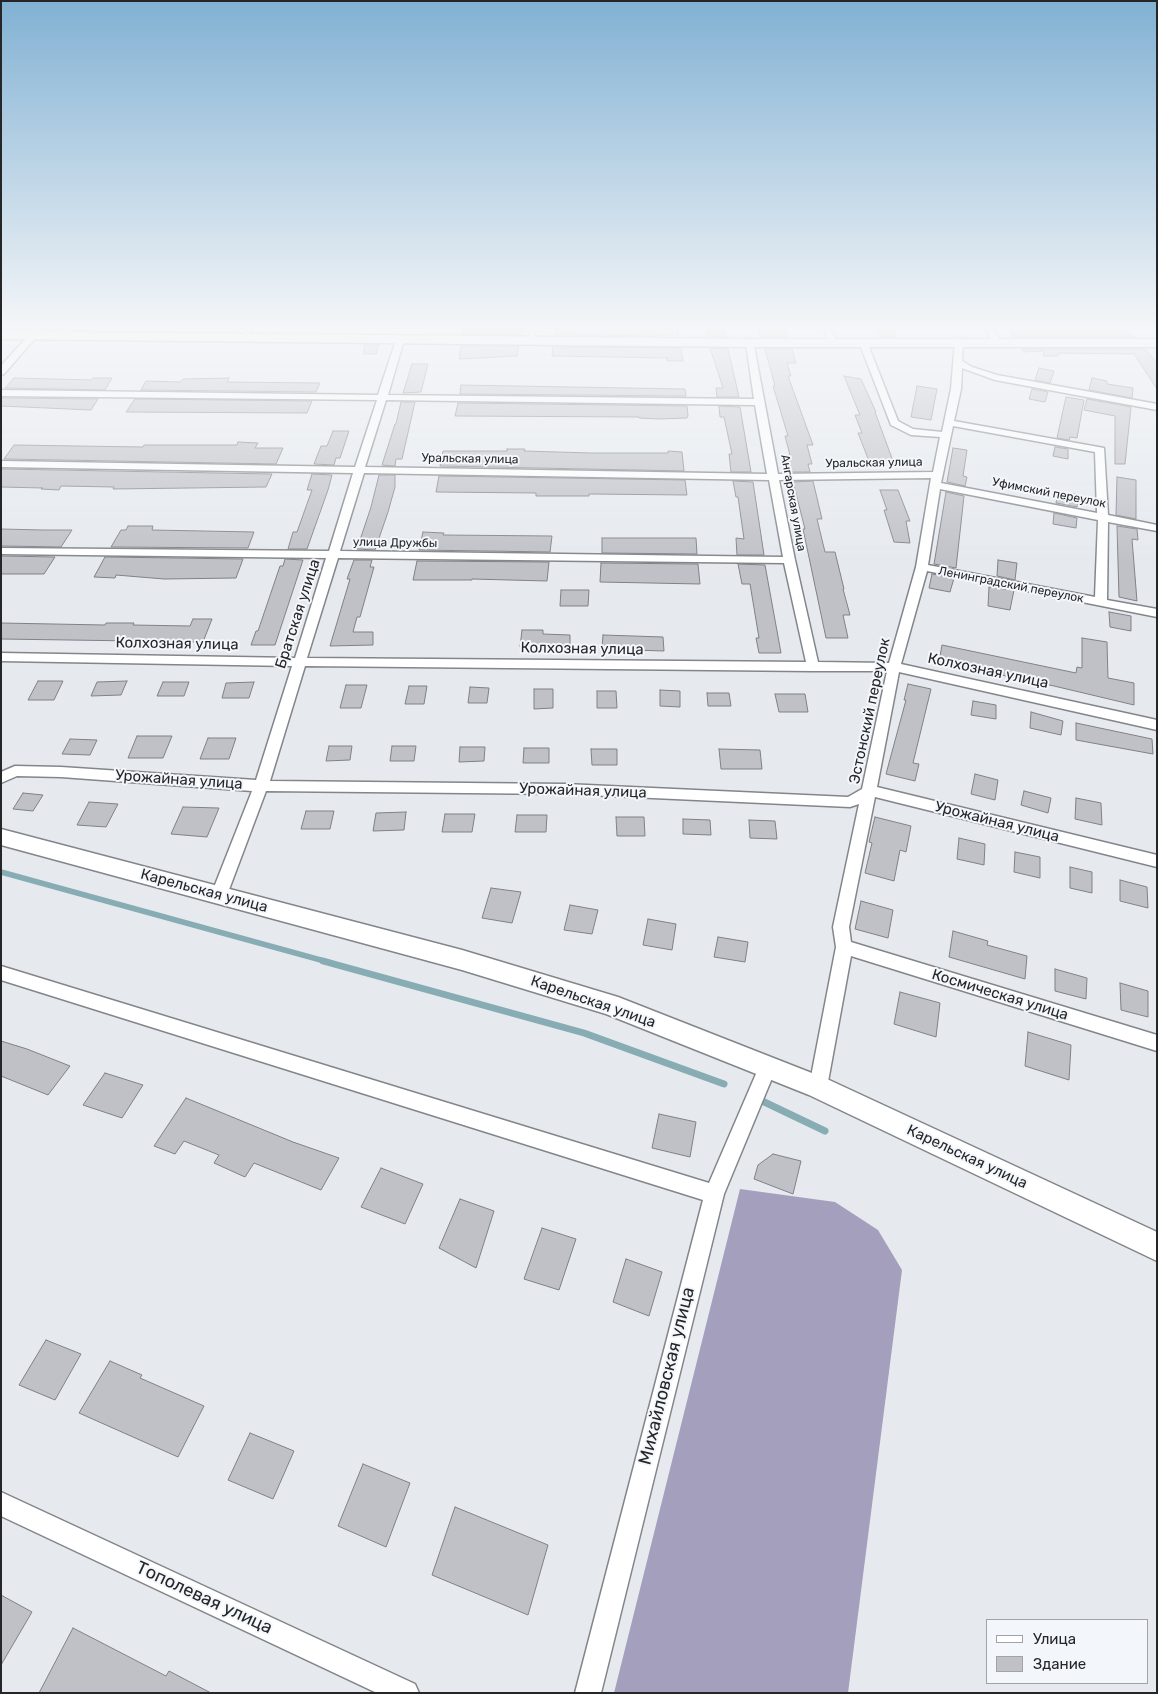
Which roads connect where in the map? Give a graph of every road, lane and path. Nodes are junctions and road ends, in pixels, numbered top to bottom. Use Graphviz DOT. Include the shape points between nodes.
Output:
graph roads {
  1 [pos="379,406"];
  2 [pos="760,406"];
  3 [pos="888,406"];
  4 [pos="952,406"];
  5 [pos="949,429"];
  6 [pos="1,464"];
  7 [pos="359,469"];
  8 [pos="775,477"];
  9 [pos="937,480"];
  10 [pos="1103,518"];
  11 [pos="1157,528"];
  12 [pos="1,552"];
  13 [pos="333,556"];
  14 [pos="789,560"];
  15 [pos="922,567"];
  16 [pos="1101,602"];
  17 [pos="1157,613"];
  18 [pos="1,657"];
  19 [pos="300,662"];
  20 [pos="813,667"];
  21 [pos="894,668"];
  22 [pos="1157,725"];
  23 [pos="1,778"];
  24 [pos="261,786"];
  25 [pos="870,791"];
  26 [pos="1,837"];
  27 [pos="1157,861"];
  28 [pos="219,895"];
  29 [pos="844,947"];
  30 [pos="1,973"];
  31 [pos="1157,1043"];
  32 [pos="768,1066"];
  33 [pos="818,1088"];
  34 [pos="714,1194"];
  35 [pos="1157,1247"];
  36 [pos="1,1504"];
  37 [pos="406,1693"];
  38 [pos="588,1693"];
  1 -- 7 [label="street, Братская улица"];
  2 -- 8 [label="street, Ангарская улица"];
  3 -- 5 [label="street" via="894,423 911,432"];
  4 -- 5 [label="street, Эстонский переулок"];
  5 -- 9 [label="street, Эстонский переулок"];
  5 -- 10 [label="street, Ленинградский переулок" via="1100,450"];
  6 -- 7 [label="street, Уральская улица"];
  7 -- 8 [label="street, Уральская улица"];
  7 -- 13 [label="street, Братская улица"];
  8 -- 9 [label="street, Уральская улица"];
  8 -- 14 [label="street, Ангарская улица"];
  9 -- 10 [label="street, Уфимский переулок"];
  9 -- 15 [label="street, Эстонский переулок"];
  10 -- 11 [label="street, Уфимский переулок"];
  10 -- 16 [label="street, Ленинградский переулок"];
  12 -- 13 [label="street, улица Дружбы"];
  13 -- 14 [label="street, улица Дружбы"];
  13 -- 19 [label="street, Братская улица"];
  14 -- 20 [label="street, Ангарская улица"];
  15 -- 16 [label="street, Ленинградский переулок"];
  15 -- 21 [label="street, Эстонский переулок"];
  16 -- 17 [label="street, Ленинградский переулок"];
  18 -- 19 [label="street, Колхозная улица"];
  19 -- 20 [label="street, Колхозная улица"];
  19 -- 24 [label="street, Братская улица"];
  20 -- 21 [label="street, Колхозная улица"];
  21 -- 22 [label="street, Колхозная улица"];
  21 -- 25 [label="street, Эстонский переулок"];
  23 -- 24 [label="street, Урожайная улица" via="15,771 61,772"];
  24 -- 25 [label="street, Урожайная улица" via="565,789 850,802"];
  24 -- 28 [label="street, Братская улица"];
  25 -- 27 [label="street, Урожайная улица"];
  25 -- 29 [label="street, Эстонский переулок" via="841,927"];
  26 -- 28 [label="street, Карельская улица"];
  28 -- 32 [label="street, Карельская улица" via="462,960 609,1004"];
  29 -- 31 [label="street, Космическая улица"];
  29 -- 33 [label="street, Эстонский переулок"];
  30 -- 34 [label="street"];
  32 -- 33 [label="street, Карельская улица"];
  32 -- 34 [label="street, Михайловская улица"];
  33 -- 35 [label="street, Карельская улица"];
  34 -- 38 [label="street, Михайловская улица"];
  36 -- 37 [label="street, Тополевая улица"];
}
